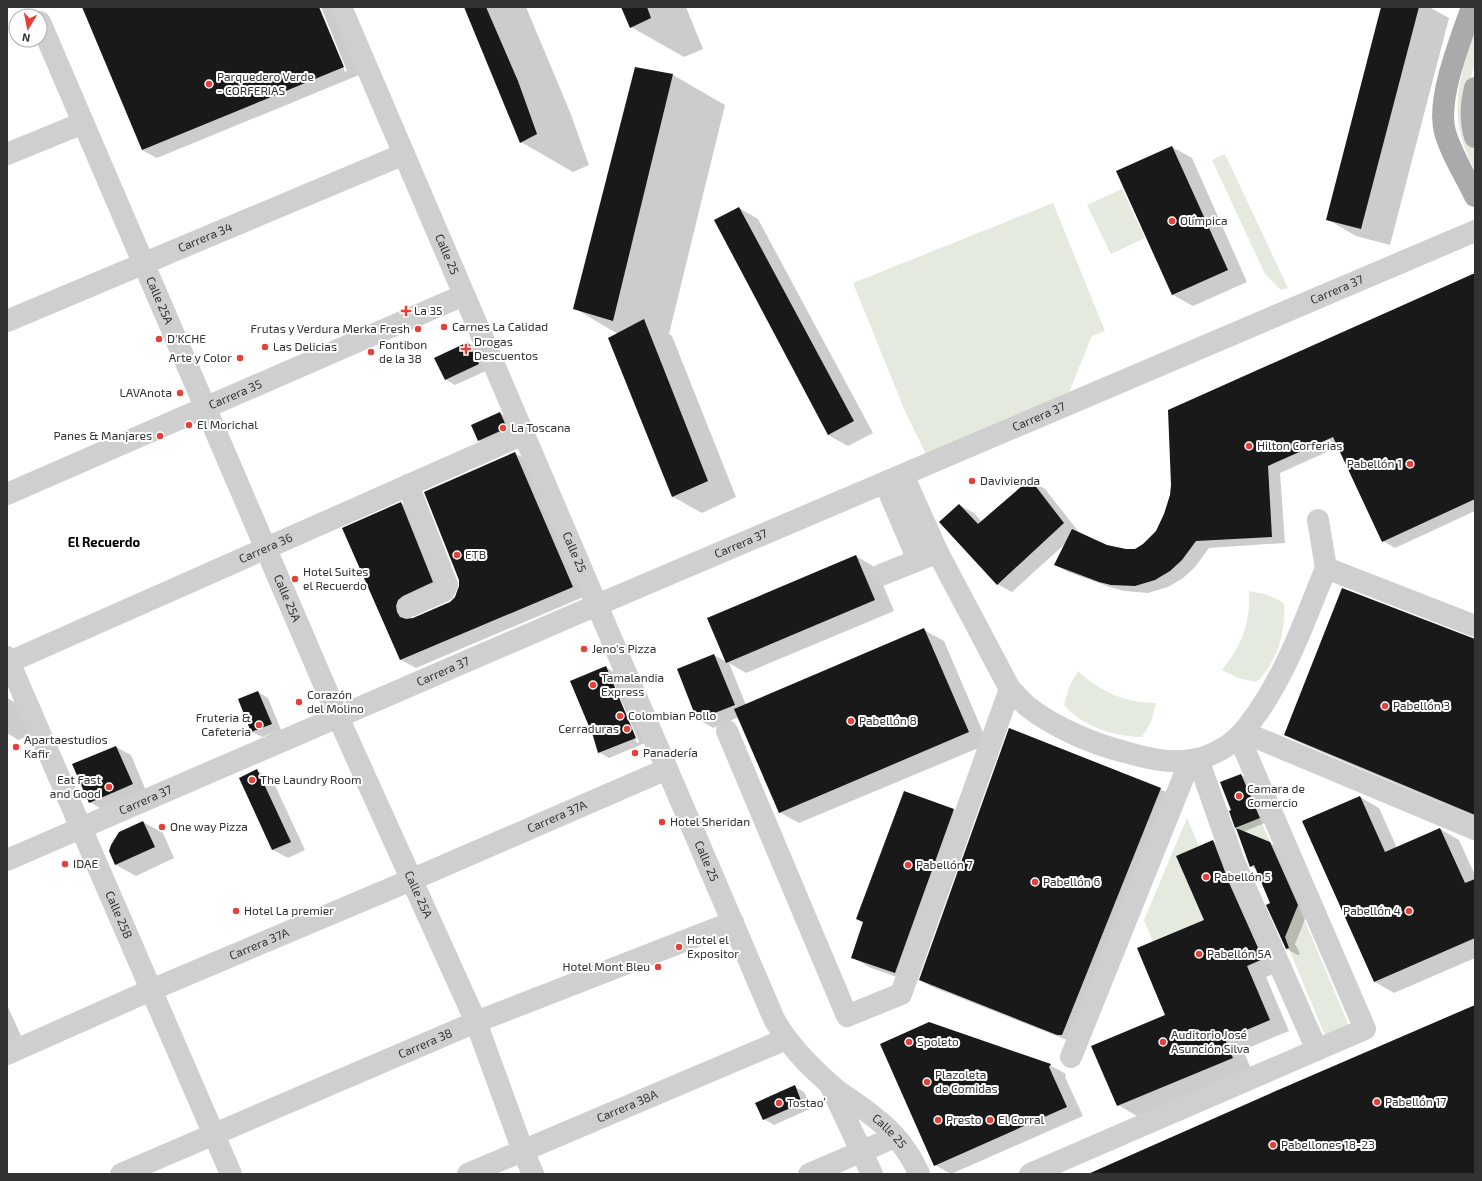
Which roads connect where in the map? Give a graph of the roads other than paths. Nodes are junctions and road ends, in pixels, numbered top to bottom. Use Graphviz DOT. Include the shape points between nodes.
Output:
graph roads {
  1 [pos="341,7"];
  2 [pos="1472,7"];
  3 [pos="48,40"];
  4 [pos="1475,88"];
  5 [pos="84,123"];
  6 [pos="1475,137"];
  7 [pos="7,154"];
  8 [pos="404,154"];
  9 [pos="1475,196"];
  10 [pos="1475,231"];
  11 [pos="144,264"];
  12 [pos="464,295"];
  13 [pos="7,321"];
  14 [pos="206,408"];
  15 [pos="524,434"];
  16 [pos="894,479"];
  17 [pos="408,485"];
  18 [pos="7,494"];
  19 [pos="1318,520"];
  20 [pos="266,548"];
  21 [pos="938,553"];
  22 [pos="918,560"];
  23 [pos="1326,568"];
  24 [pos="881,575"];
  25 [pos="597,605"];
  26 [pos="408,607"];
  27 [pos="1475,626"];
  28 [pos="8,661"];
  29 [pos="1010,689"];
  30 [pos="338,717"];
  31 [pos="727,731"];
  32 [pos="1241,734"];
  33 [pos="1194,760"];
  34 [pos="667,769"];
  35 [pos="81,828"];
  36 [pos="1475,829"];
  37 [pos="7,860"];
  38 [pos="411,880"];
  39 [pos="733,922"];
  40 [pos="151,990"];
  41 [pos="476,1022"];
  42 [pos="786,1039"];
  43 [pos="1317,1050"];
  44 [pos="7,1054"];
  45 [pos="1071,1057"];
  46 [pos="830,1084"];
  47 [pos="214,1135"];
  48 [pos="895,1137"];
  49 [pos="523,1151"];
  50 [pos="862,1151"];
  51 [pos="121,1174"];
  52 [pos="231,1174"];
  53 [pos="468,1174"];
  54 [pos="533,1174"];
  55 [pos="809,1174"];
  56 [pos="872,1174"];
  57 [pos="919,1174"];
  58 [pos="1030,1174"];
  1 -- 8 [label="street, Calle 25"];
  2 -- 9 [label="main road" via="1449,77 1443,120 1445,132"];
  3 -- 5 [label="street, Calle 25A"];
  4 -- 6 [label="main road" via="1471,118"];
  5 -- 7 [label="street"];
  5 -- 11 [label="street, Calle 25A"];
  8 -- 11 [label="street, Carrera 34"];
  8 -- 12 [label="street, Calle 25"];
  10 -- 16 [label="street, Carrera 37"];
  11 -- 13 [label="street, Carrera 34"];
  11 -- 14 [label="street, Calle 25A"];
  12 -- 14 [label="street, Carrera 35"];
  12 -- 15 [label="street, Calle 25"];
  14 -- 18 [label="street, Carrera 35"];
  14 -- 20 [label="street, Calle 25A"];
  15 -- 17 [label="street, Carrera 36"];
  15 -- 25 [label="street, Calle 25"];
  16 -- 21 [label="street"];
  16 -- 22 [label="street"];
  16 -- 25 [label="street, Carrera 37"];
  17 -- 20 [label="street, Carrera 36"];
  17 -- 26 [label="street" via="447,585 444,591"];
  19 -- 23 [label="street"];
  20 -- 28 [label="street, Carrera 36"];
  20 -- 30 [label="street, Calle 25A"];
  21 -- 22 [label="street"];
  21 -- 29 [label="street"];
  22 -- 24 [label="street"];
  23 -- 27 [label="street"];
  23 -- 32 [label="street" via="1277,682"];
  25 -- 30 [label="street, Carrera 37"];
  25 -- 34 [label="street, Calle 25"];
  28 -- 35 [label="street, Calle 25B"];
  29 -- 31 [label="street" via="901,994 847,1016"];
  29 -- 33 [label="street" via="1049,721 1096,742 1143,757"];
  30 -- 35 [label="street, Carrera 37"];
  30 -- 38 [label="street, Calle 25A"];
  32 -- 33 [label="street" via="1216,752"];
  32 -- 36 [label="street"];
  32 -- 43 [label="street" via="1365,1029"];
  33 -- 43 [label="street" via="1234,862"];
  33 -- 45 [label="street"];
  34 -- 38 [label="street, Carrera 37A"];
  34 -- 39 [label="street, Calle 25"];
  35 -- 37 [label="street, Carrera 37"];
  35 -- 40 [label="street, Calle 25B"];
  38 -- 40 [label="street, Carrera 37A"];
  38 -- 41 [label="street, Calle 25A"];
  39 -- 41 [label="street, Carrera 38"];
  39 -- 42 [label="street, Calle 25" via="774,1019"];
  40 -- 44 [label="street, Carrera 37A"];
  40 -- 47 [label="street, Calle 25B"];
  41 -- 47 [label="street, Carrera 38"];
  41 -- 49 [label="street, Calle 25A"];
  42 -- 46 [label="street, Calle 25"];
  42 -- 49 [label="street, Carrera 38A"];
  43 -- 58 [label="street"];
  46 -- 48 [label="street, Calle 25" via="876,1118"];
  46 -- 50 [label="street, Calle 25"];
  47 -- 51 [label="street, Carrera 38"];
  47 -- 52 [label="street, Calle 25B"];
  48 -- 50 [label="street"];
  48 -- 57 [label="street, Calle 25" via="907,1151"];
  49 -- 53 [label="street, Carrera 38A"];
  49 -- 54 [label="street, Calle 25A"];
  50 -- 55 [label="street"];
  50 -- 56 [label="street, Calle 25"];
}
